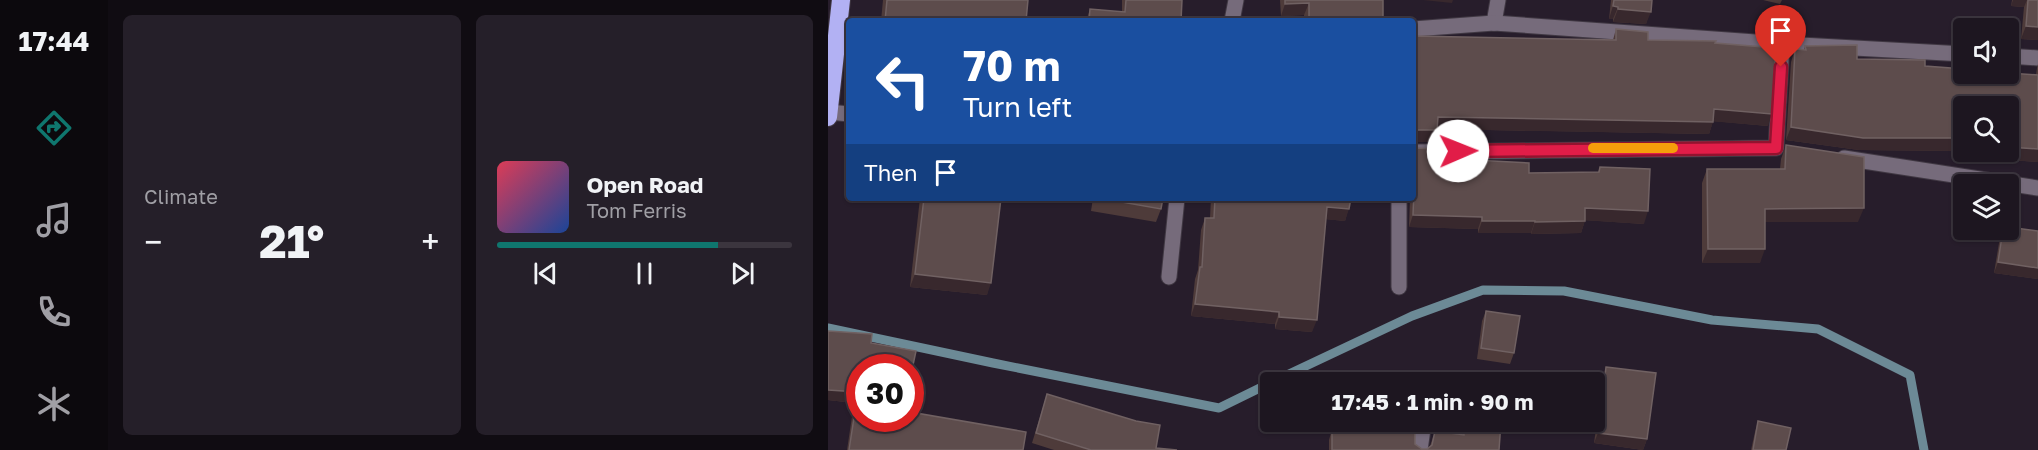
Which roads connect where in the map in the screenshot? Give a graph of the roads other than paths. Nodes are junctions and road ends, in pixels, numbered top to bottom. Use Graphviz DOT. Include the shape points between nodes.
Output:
graph roads {
  1 [pos="841,0"];
  2 [pos="1236,0"];
  3 [pos="1498,0"];
  4 [pos="1233,18"];
  5 [pos="1494,23"];
  6 [pos="1416,29"];
  7 [pos="1782,44"];
  8 [pos="1953,53"];
  9 [pos="2019,57"];
  10 [pos="2038,58"];
  11 [pos="828,112"];
  12 [pos="846,114"];
  13 [pos="828,117"];
  14 [pos="1416,152"];
  15 [pos="1833,157"];
  16 [pos="2038,188"];
  17 [pos="1177,201"];
  18 [pos="1399,201"];
  19 [pos="1169,277"];
  20 [pos="1399,287"];
  21 [pos="1423,432"];
  22 [pos="1420,450"];
  1 -- 11 [label="highway"];
  2 -- 4 [label="street"];
  3 -- 5 [label="street"];
  5 -- 6 [label="street"];
  5 -- 7 [label="street"];
  7 -- 8 [label="street"];
  7 -- 14 [label="street" via="1781,149"];
  9 -- 10 [label="street"];
  11 -- 12 [label="street"];
  11 -- 13 [label="highway"];
  15 -- 16 [label="street"];
  17 -- 19 [label="street"];
  18 -- 20 [label="street"];
  21 -- 22 [label="street"];
}
